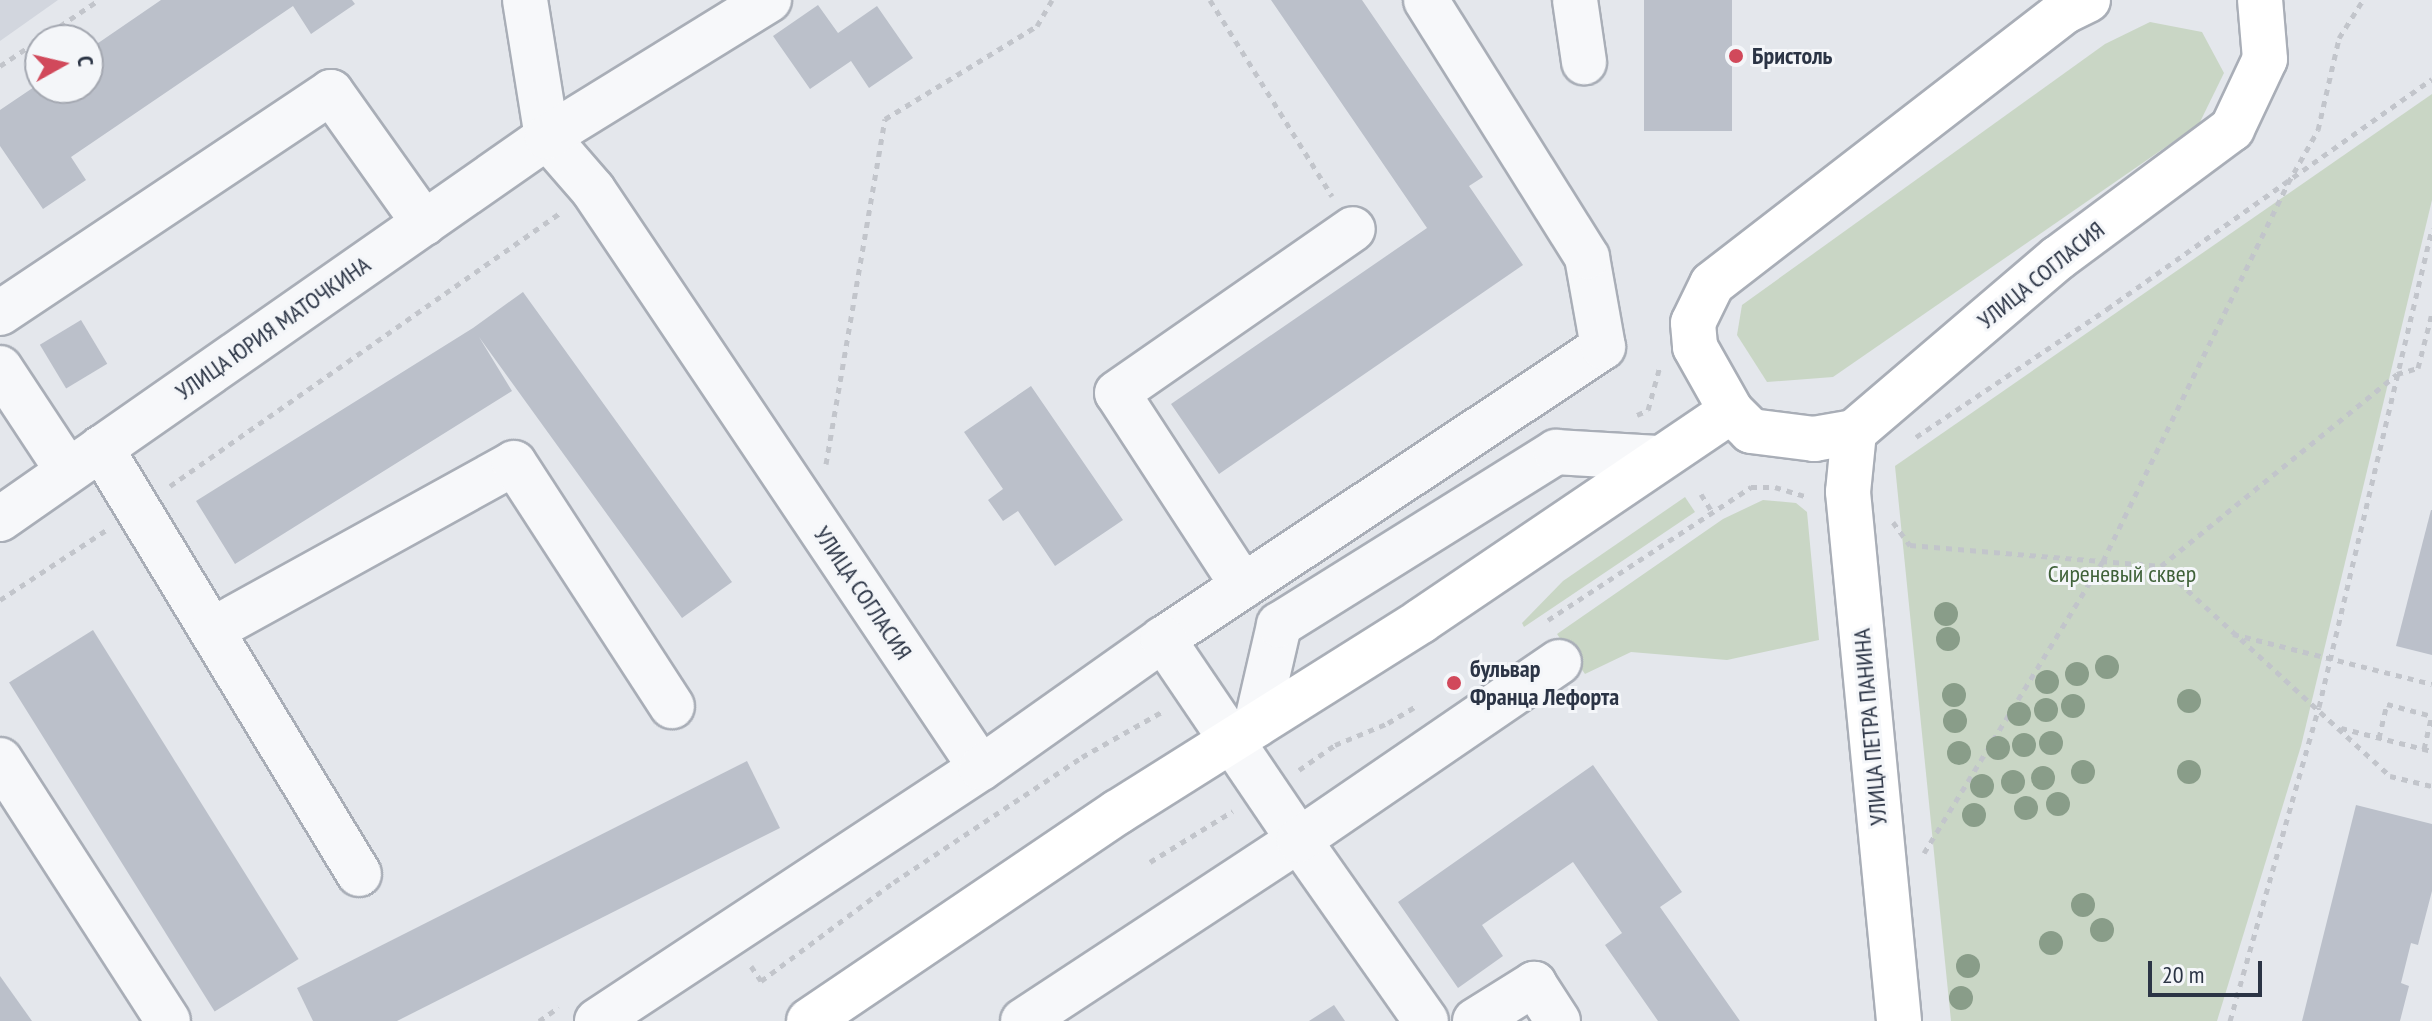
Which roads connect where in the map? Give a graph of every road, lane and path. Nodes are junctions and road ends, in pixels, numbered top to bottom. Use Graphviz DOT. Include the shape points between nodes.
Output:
graph roads {
  1 [pos="99,0"];
  2 [pos="525,0"];
  3 [pos="769,0"];
  4 [pos="1052,0"];
  5 [pos="1210,0"];
  6 [pos="1426,0"];
  7 [pos="1575,0"];
  8 [pos="2088,0"];
  9 [pos="2260,0"];
  10 [pos="2363,0"];
  11 [pos="2053,13"];
  12 [pos="1584,62"];
  13 [pos="0,66"];
  14 [pos="2432,79"];
  15 [pos="547,137"];
  16 [pos="2288,183"];
  17 [pos="593,190"];
  18 [pos="424,223"];
  19 [pos="2432,228"];
  20 [pos="1353,229"];
  21 [pos="0,313"];
  22 [pos="2432,313"];
  23 [pos="0,368"];
  24 [pos="2397,374"];
  25 [pos="1731,411"];
  26 [pos="1854,432"];
  27 [pos="1902,446"];
  28 [pos="1657,458"];
  29 [pos="84,459"];
  30 [pos="1701,494"];
  31 [pos="138,509"];
  32 [pos="1711,510"];
  33 [pos="1851,518"];
  34 [pos="0,519"];
  35 [pos="816,522"];
  36 [pos="2103,561"];
  37 [pos="2161,566"];
  38 [pos="1243,586"];
  39 [pos="0,600"];
  40 [pos="212,630"];
  41 [pos="2233,634"];
  42 [pos="1163,639"];
  43 [pos="2330,658"];
  44 [pos="1559,662"];
  45 [pos="2432,684"];
  46 [pos="672,706"];
  47 [pos="2319,707"];
  48 [pos="2432,715"];
  49 [pos="2340,728"];
  50 [pos="1244,731"];
  51 [pos="2379,738"];
  52 [pos="2424,749"];
  53 [pos="2432,751"];
  54 [pos="0,760"];
  55 [pos="981,768"];
  56 [pos="2432,786"];
  57 [pos="1241,806"];
  58 [pos="1299,840"];
  59 [pos="1150,862"];
  60 [pos="359,874"];
  61 [pos="1888,911"];
  62 [pos="168,1021"];
  63 [pos="597,1021"];
  64 [pos="809,1021"];
  65 [pos="1023,1021"];
  66 [pos="1426,1021"];
  67 [pos="1475,1021"];
  68 [pos="1558,1021"];
  69 [pos="1899,1021"];
  70 [pos="2230,1021"];
  1 -- 13 [label="path"];
  2 -- 15 [label="street"];
  3 -- 15 [label="street, УЛИЦА ЮРИЯ МАТОЧКИНА"];
  4 -- 35 [label="path" via="1037,26 885,119"];
  5 -- 20 [label="path"];
  6 -- 38 [label="street" via="1587,257 1603,347"];
  7 -- 12 [label="street"];
  8 -- 11 [label="main road"];
  9 -- 26 [label="main road, УЛИЦА СОГЛАСИЯ" via="2265,59 2232,129 2058,258"];
  10 -- 16 [label="path" via="2339,38 2318,130"];
  11 -- 25 [label="main road" via="1712,284 1693,323 1695,347"];
  14 -- 16 [label="path"];
  15 -- 17 [label="street, УЛИЦА СОГЛАСИЯ"];
  15 -- 18 [label="street, УЛИЦА ЮРИЯ МАТОЧКИНА"];
  16 -- 27 [label="path"];
  16 -- 36 [label="path"];
  17 -- 31 [label="path"];
  17 -- 35 [label="street, УЛИЦА СОГЛАСИЯ"];
  18 -- 21 [label="street" via="331,92"];
  18 -- 29 [label="street, УЛИЦА ЮРИЯ МАТОЧКИНА"];
  19 -- 24 [label="path"];
  20 -- 38 [label="street" via="1117,393"];
  22 -- 24 [label="path" via="2418,368"];
  23 -- 29 [label="street"];
  24 -- 37 [label="path"];
  24 -- 43 [label="path"];
  25 -- 26 [label="main road" via="1751,431 1814,439"];
  25 -- 28 [label="main road"];
  26 -- 33 [label="main road, УЛИЦА ПЕТРА ПАНИНА"];
  28 -- 50 [label="main road" via="1421,621"];
  28 -- 50 [label="street" via="1556,452 1279,625"];
  29 -- 31 [label="street"];
  29 -- 34 [label="street, УЛИЦА ЮРИЯ МАТОЧКИНА"];
  30 -- 32 [label="path"];
  31 -- 39 [label="path"];
  31 -- 40 [label="street"];
  33 -- 36 [label="path" via="1888,515 1910,545"];
  33 -- 61 [label="main road, УЛИЦА ПЕТРА ПАНИНА"];
  35 -- 55 [label="street, УЛИЦА СОГЛАСИЯ"];
  36 -- 37 [label="path"];
  36 -- 61 [label="path"];
  37 -- 41 [label="path"];
  38 -- 42 [label="street"];
  40 -- 46 [label="street" via="514,463"];
  40 -- 60 [label="street"];
  41 -- 43 [label="path"];
  41 -- 47 [label="path"];
  42 -- 50 [label="street"];
  42 -- 55 [label="street"];
  43 -- 45 [label="path"];
  43 -- 47 [label="path"];
  44 -- 58 [label="street"];
  47 -- 49 [label="path"];
  47 -- 70 [label="path"];
  48 -- 51 [label="path" via="2387,704"];
  48 -- 52 [label="path"];
  49 -- 51 [label="path"];
  49 -- 56 [label="path" via="2390,776"];
  50 -- 58 [label="street"];
  50 -- 64 [label="main road"];
  51 -- 52 [label="path"];
  52 -- 53 [label="path"];
  54 -- 62 [label="street"];
  55 -- 63 [label="street"];
  57 -- 59 [label="path"];
  58 -- 65 [label="street"];
  58 -- 66 [label="street"];
  61 -- 69 [label="main road, УЛИЦА ПЕТРА ПАНИНА"];
  67 -- 68 [label="street" via="1534,984"];
}
